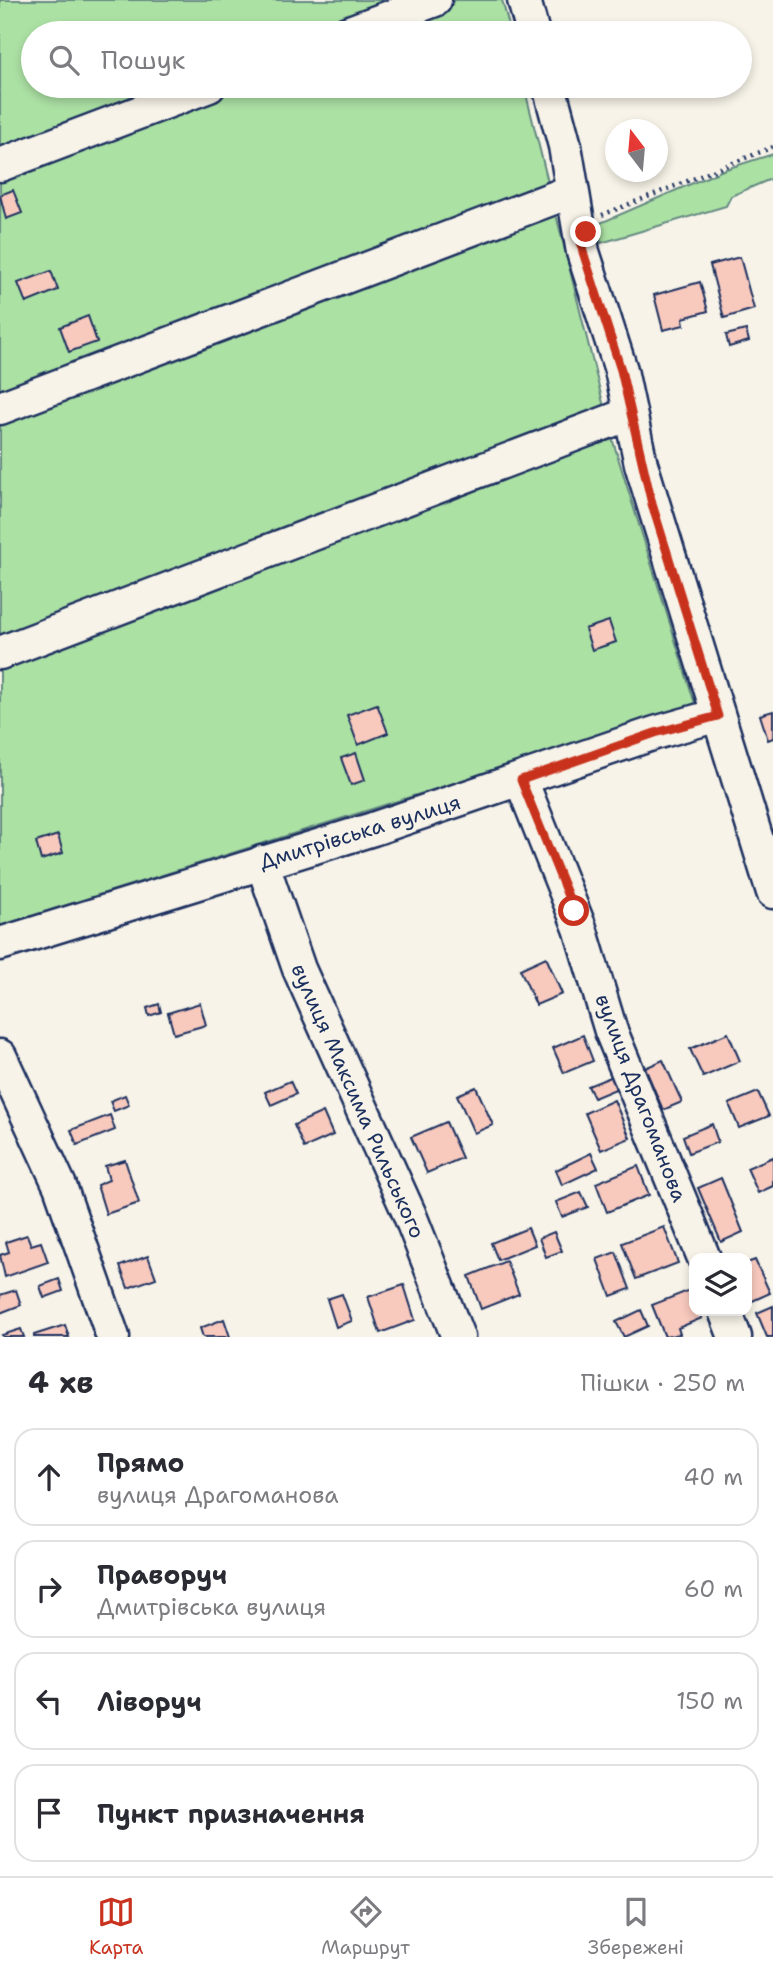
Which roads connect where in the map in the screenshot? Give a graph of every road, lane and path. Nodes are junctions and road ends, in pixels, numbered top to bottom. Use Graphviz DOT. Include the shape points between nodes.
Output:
graph roads {
  1 [pos="435,0"];
  2 [pos="524,0"];
  3 [pos="379,21"];
  4 [pos="530,21"];
  5 [pos="177,98"];
  6 [pos="552,98"];
  7 [pos="773,147"];
  8 [pos="0,165"];
  9 [pos="572,191"];
  10 [pos="580,235"];
  11 [pos="0,408"];
  12 [pos="629,414"];
  13 [pos="0,653"];
  14 [pos="718,716"];
  15 [pos="521,780"];
  16 [pos="262,862"];
  17 [pos="773,892"];
  18 [pos="0,944"];
  19 [pos="0,1056"];
  20 [pos="702,1253"];
  21 [pos="727,1316"];
  22 [pos="113,1337"];
  23 [pos="458,1337"];
  24 [pos="735,1337"];
  1 -- 3 [label="street"];
  2 -- 4 [label="street"];
  5 -- 8 [label="street"];
  6 -- 9 [label="street"];
  7 -- 10 [label="path" via="608,210"];
  9 -- 10 [label="street"];
  9 -- 11 [label="street"];
  10 -- 12 [label="street" via="621,370"];
  12 -- 13 [label="street"];
  12 -- 14 [label="street"];
  14 -- 15 [label="street, Дмитрівська вулиця"];
  14 -- 17 [label="street"];
  15 -- 16 [label="street, Дмитрівська вулиця"];
  15 -- 20 [label="street, вулиця Драгоманова" via="580,928 611,1031"];
  16 -- 18 [label="street, Дмитрівська вулиця"];
  16 -- 23 [label="street, вулиця Максима Рильського" via="299,969 409,1213"];
  19 -- 22 [label="street" via="60,1186"];
  21 -- 24 [label="street"];
}
